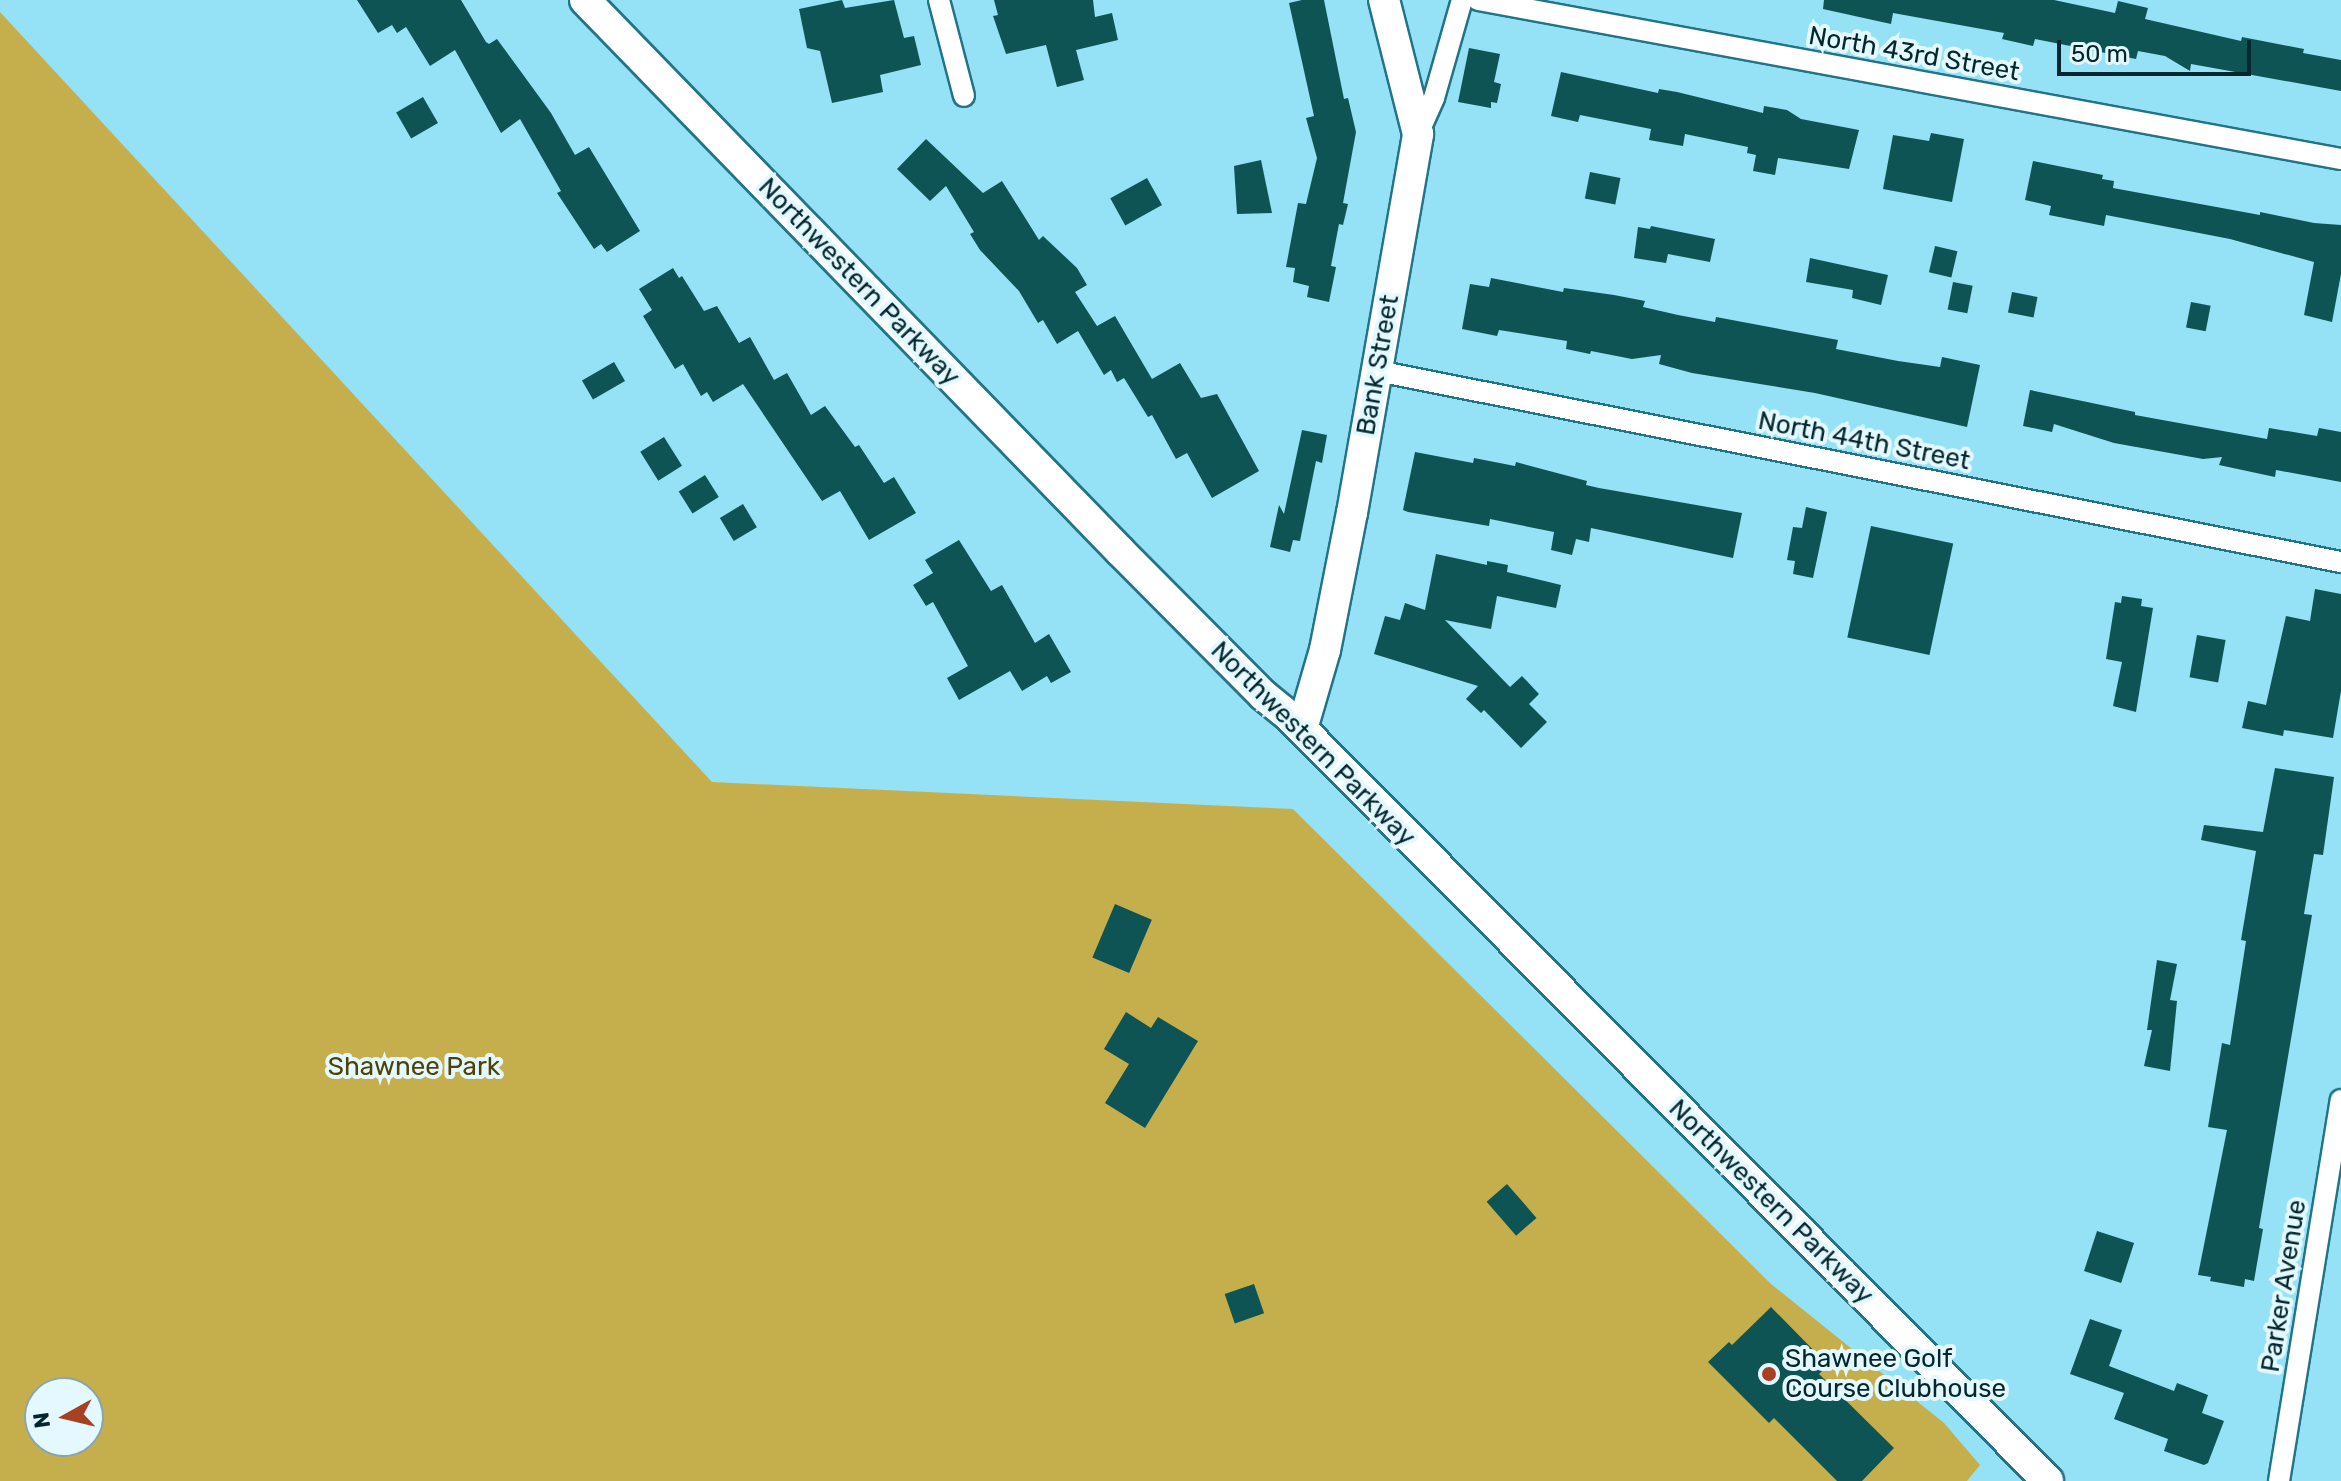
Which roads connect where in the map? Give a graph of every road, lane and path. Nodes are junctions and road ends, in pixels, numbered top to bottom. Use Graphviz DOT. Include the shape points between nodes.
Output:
graph roads {
  1 [pos="585,0"];
  2 [pos="939,0"];
  3 [pos="1384,0"];
  4 [pos="1462,0"];
  5 [pos="1478,0"];
  6 [pos="964,96"];
  7 [pos="1418,134"];
  8 [pos="2341,159"];
  9 [pos="1377,371"];
  10 [pos="2341,562"];
  11 [pos="1302,729"];
  12 [pos="2341,1100"];
  13 [pos="2048,1481"];
  14 [pos="2279,1481"];
  1 -- 11 [label="street, Northwestern Parkway" via="1120,551"];
  2 -- 6 [label="street"];
  3 -- 7 [label="street, Bank Street"];
  4 -- 7 [label="street"];
  5 -- 8 [label="street, North 43rd Street"];
  7 -- 9 [label="street, Bank Street"];
  9 -- 10 [label="street, North 44th Street"];
  9 -- 11 [label="street, Bank Street" via="1325,650"];
  11 -- 13 [label="street, Northwestern Parkway"];
  12 -- 14 [label="street, Parker Avenue"];
}
